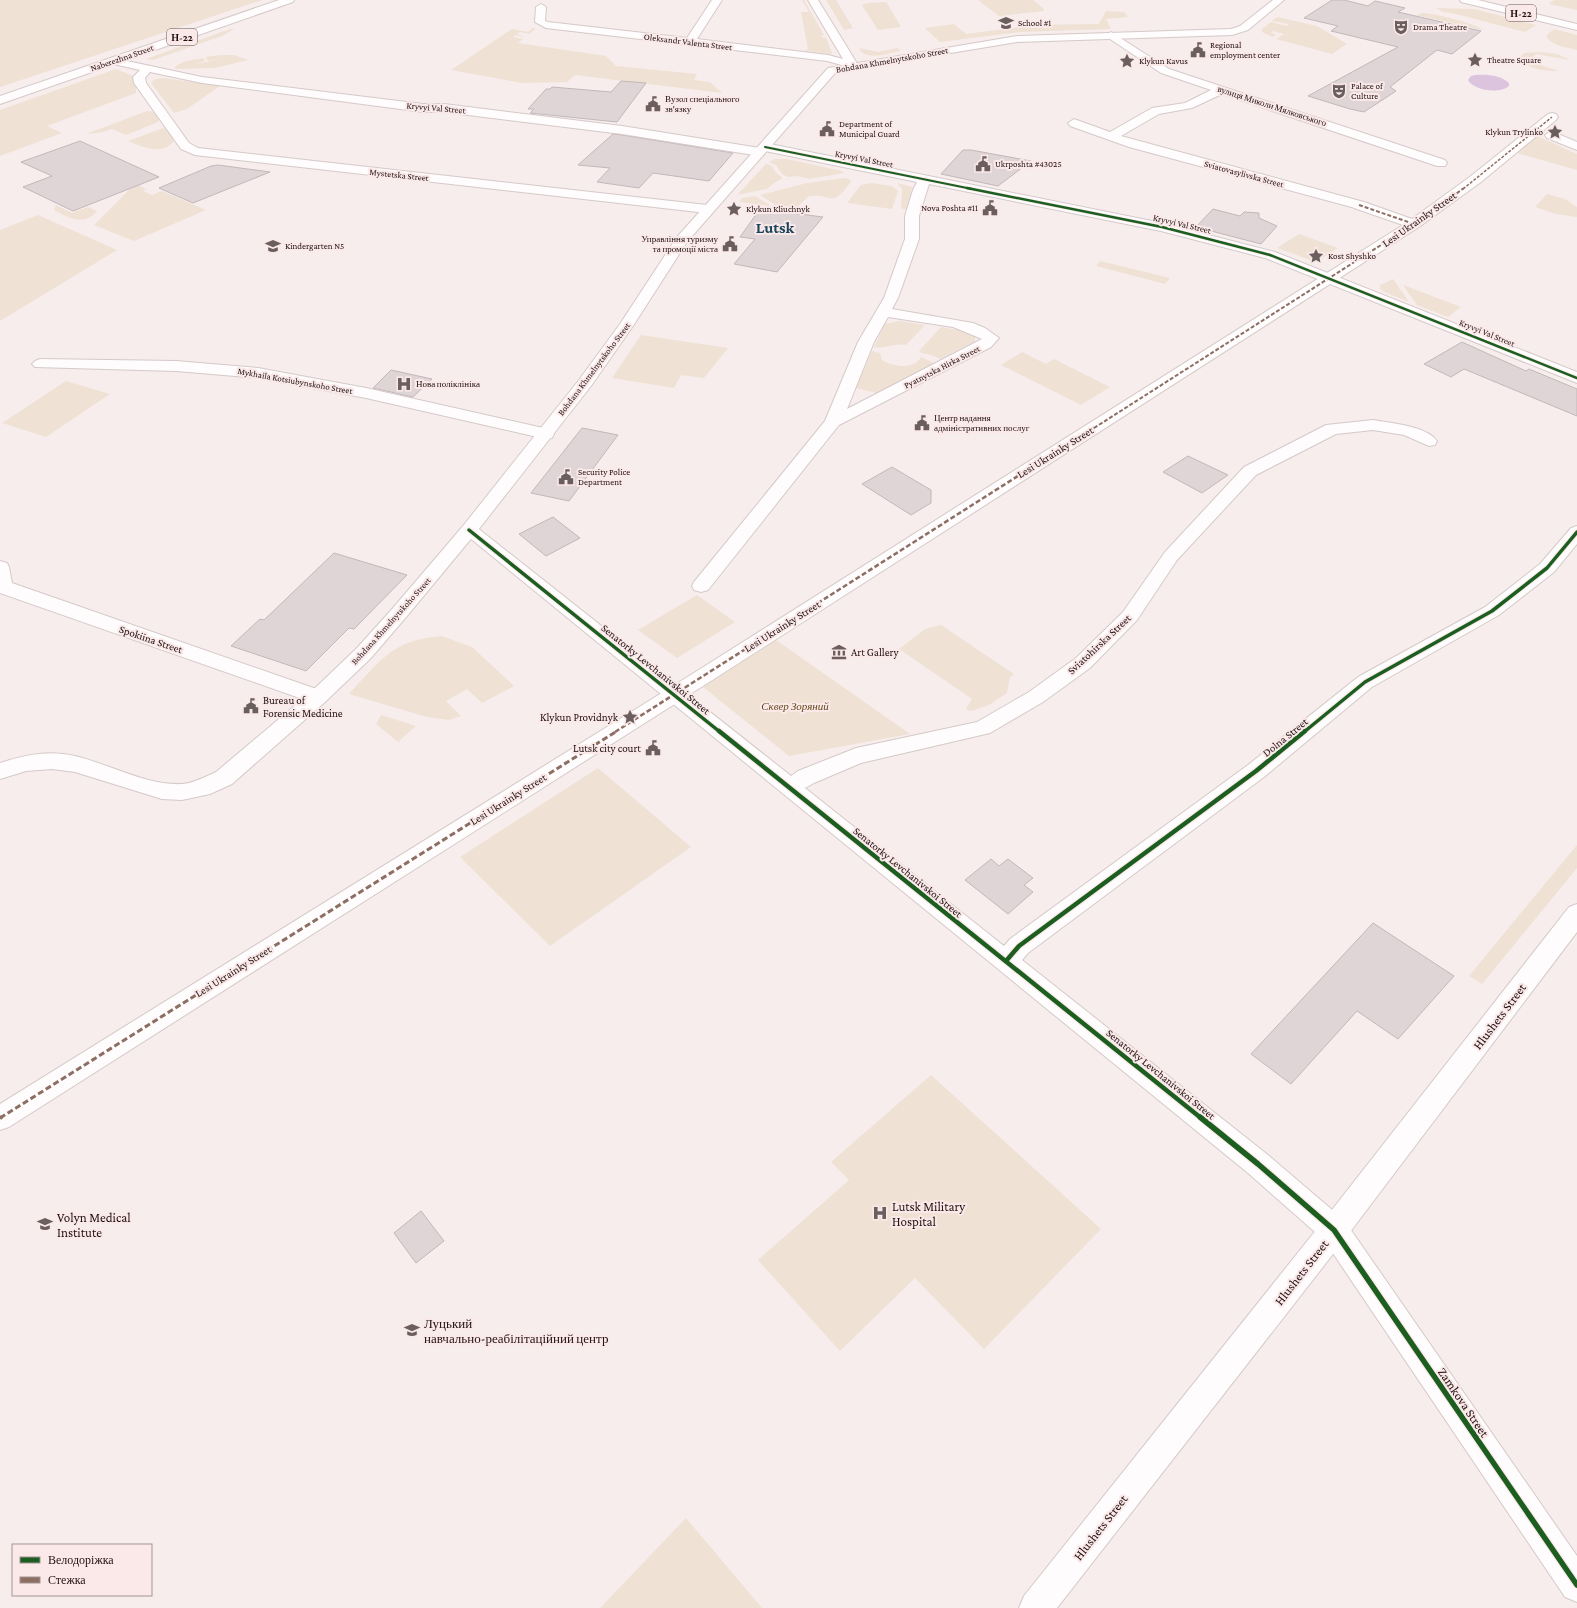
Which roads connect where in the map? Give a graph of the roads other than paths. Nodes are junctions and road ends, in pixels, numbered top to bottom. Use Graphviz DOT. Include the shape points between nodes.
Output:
graph roads {
  1 [pos="289,0"];
  2 [pos="717,0"];
  3 [pos="813,0"];
  4 [pos="1280,0"];
  5 [pos="1465,0"];
  6 [pos="541,7"];
  7 [pos="1577,27"];
  8 [pos="1111,36"];
  9 [pos="690,42"];
  10 [pos="113,61"];
  11 [pos="852,66"];
  12 [pos="147,69"];
  13 [pos="1222,89"];
  14 [pos="0,100"];
  15 [pos="1552,117"];
  16 [pos="1074,123"];
  17 [pos="1551,135"];
  18 [pos="1110,137"];
  19 [pos="1577,146"];
  20 [pos="762,150"];
  21 [pos="1441,162"];
  22 [pos="925,179"];
  23 [pos="707,209"];
  24 [pos="1414,224"];
  25 [pos="1330,278"];
  26 [pos="883,311"];
  27 [pos="40,364"];
  28 [pos="1577,378"];
  29 [pos="833,422"];
  30 [pos="546,434"];
  31 [pos="1429,441"];
  32 [pos="469,530"];
  33 [pos="1577,532"];
  34 [pos="0,567"];
  35 [pos="701,586"];
  36 [pos="674,694"];
  37 [pos="318,697"];
  38 [pos="0,771"];
  39 [pos="789,788"];
  40 [pos="1577,914"];
  41 [pos="1006,961"];
  42 [pos="0,1118"];
  43 [pos="1334,1230"];
  44 [pos="1577,1585"];
  45 [pos="1036,1608"];
  1 -- 10 [label="street, Naberezhna Street / Н-22"];
  2 -- 9 [label="street"];
  3 -- 11 [label="street"];
  4 -- 8 [label="street, Bohdana Khmelnytskoho Street" via="1244,28 1232,32"];
  5 -- 7 [label="street, Н-22"];
  6 -- 9 [label="street, Oleksandr Valenta Street" via="540,22 543,24"];
  8 -- 11 [label="street, Bohdana Khmelnytskoho Street" via="1017,39"];
  8 -- 13 [label="street, вулиця Миколи Мялковського" via="1159,68"];
  9 -- 11 [label="street, Oleksandr Valenta Street" via="828,58"];
  10 -- 12 [label="street, Kryvyi Val Street"];
  10 -- 14 [label="street, Naberezhna Street / Н-22"];
  11 -- 20 [label="street, Bohdana Khmelnytskoho Street" via="839,68 826,75"];
  12 -- 20 [label="street, Kryvyi Val Street" via="202,80 622,130"];
  12 -- 23 [label="street, Mystetska Street" via="140,77 140,83 185,146 192,150"];
  13 -- 18 [label="street" via="1188,106 1156,111"];
  13 -- 21 [label="street, вулиця Миколи Мялковського"];
  15 -- 24 [label="street, Lesi Ukrainky Street" via="1476,179"];
  16 -- 18 [label="street, Sviatovasylivska Street"];
  17 -- 19 [label="street"];
  18 -- 24 [label="street, Sviatovasylivska Street" via="1359,205"];
  20 -- 22 [label="street, Kryvyi Val Street"];
  20 -- 23 [label="street, Bohdana Khmelnytskoho Street"];
  22 -- 25 [label="street, Kryvyi Val Street" via="1188,233 1270,255"];
  22 -- 26 [label="street, Pyatnytska Hirka Street" via="919,190 912,216 912,238 891,298"];
  23 -- 30 [label="street, Bohdana Khmelnytskoho Street" via="682,240 585,384"];
  24 -- 25 [label="street, Lesi Ukrainky Street"];
  25 -- 28 [label="street, Kryvyi Val Street"];
  25 -- 36 [label="street, Lesi Ukrainky Street"];
  26 -- 29 [label="street, Pyatnytska Hirka Street" via="866,342"];
  26 -- 29 [label="street, Pyatnytska Hirka Street" via="903,317 966,325 982,331 991,338 986,344"];
  27 -- 30 [label="street, Mykhaila Kotsiubynskoho Street" via="198,367 258,373 361,392"];
  29 -- 35 [label="street, Pyatnytska Hirka Street"];
  30 -- 32 [label="street, Bohdana Khmelnytskoho Street"];
  31 -- 39 [label="street, Sviatohirska Street" via="1408,431 1373,425 1332,429 1250,471 1171,556 1130,616 1083,663 1036,697 983,728 856,756 806,777"];
  32 -- 36 [label="street, Senatorky Levchanivskoi Street"];
  32 -- 37 [label="street, Bohdana Khmelnytskoho Street" via="364,653"];
  33 -- 41 [label="street, Dolna Street" via="1547,568 1492,611 1365,682 1256,772 1019,946"];
  34 -- 37 [label="street, Spokiina Street" via="3,588"];
  36 -- 39 [label="street, Senatorky Levchanivskoi Street"];
  36 -- 42 [label="street, Lesi Ukrainky Street"];
  37 -- 38 [label="street, Bohdana Khmelnytskoho Street" via="224,778 202,788 182,792 162,790 75,764 52,761 26,763"];
  39 -- 41 [label="street, Senatorky Levchanivskoi Street"];
  40 -- 43 [label="street, Hlushets Street"];
  41 -- 43 [label="street, Senatorky Levchanivskoi Street" via="1252,1159"];
  43 -- 44 [label="street, Zamkova Street"];
  43 -- 45 [label="street, Hlushets Street"];
}
